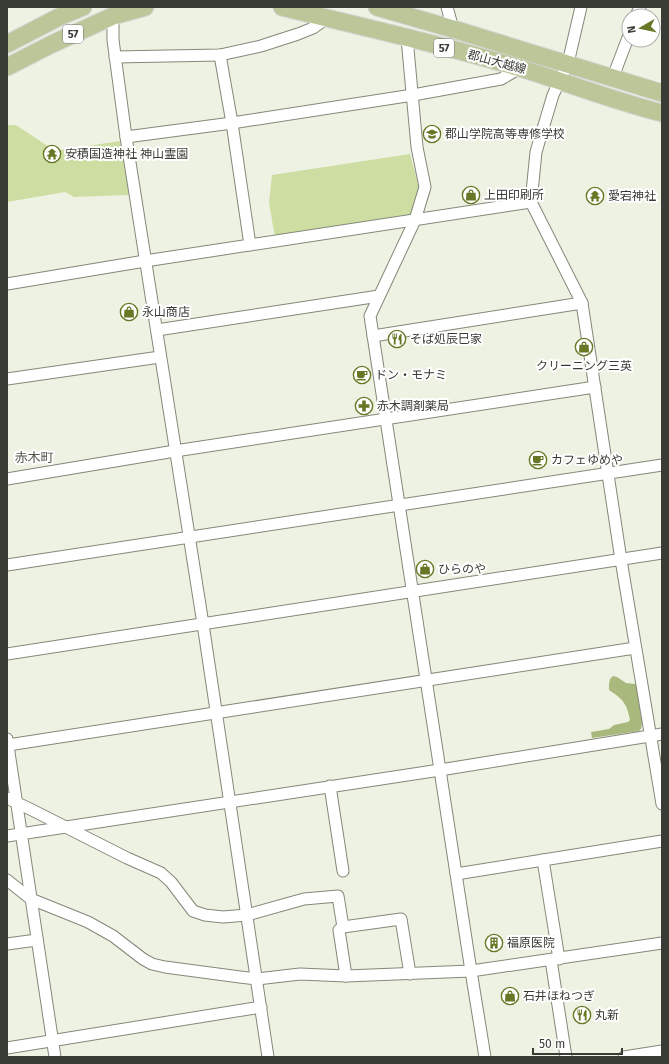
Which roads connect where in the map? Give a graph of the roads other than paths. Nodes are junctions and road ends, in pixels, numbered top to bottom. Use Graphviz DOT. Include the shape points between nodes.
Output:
graph roads {
  1 [pos="83,7"];
  2 [pos="146,7"];
  3 [pos="282,7"];
  4 [pos="377,7"];
  5 [pos="447,7"];
  6 [pos="581,7"];
  7 [pos="113,16"];
  8 [pos="327,18"];
  9 [pos="454,28"];
  10 [pos="407,38"];
  11 [pos="7,44"];
  12 [pos="624,48"];
  13 [pos="220,54"];
  14 [pos="115,57"];
  15 [pos="568,63"];
  16 [pos="7,67"];
  17 [pos="520,68"];
  18 [pos="613,77"];
  19 [pos="560,81"];
  20 [pos="662,93"];
  21 [pos="413,95"];
  22 [pos="662,113"];
  23 [pos="232,123"];
  24 [pos="126,137"];
  25 [pos="531,202"];
  26 [pos="415,220"];
  27 [pos="250,245"];
  28 [pos="145,261"];
  29 [pos="7,284"];
  30 [pos="379,296"];
  31 [pos="582,303"];
  32 [pos="157,330"];
  33 [pos="373,336"];
  34 [pos="160,357"];
  35 [pos="7,380"];
  36 [pos="595,387"];
  37 [pos="386,419"];
  38 [pos="175,450"];
  39 [pos="662,465"];
  40 [pos="608,473"];
  41 [pos="7,479"];
  42 [pos="400,504"];
  43 [pos="189,537"];
  44 [pos="662,553"];
  45 [pos="621,560"];
  46 [pos="7,565"];
  47 [pos="413,591"];
  48 [pos="203,624"];
  49 [pos="635,648"];
  50 [pos="7,654"];
  51 [pos="427,681"];
  52 [pos="216,714"];
  53 [pos="662,734"];
  54 [pos="650,736"];
  55 [pos="8,742"];
  56 [pos="440,770"];
  57 [pos="660,780"];
  58 [pos="330,786"];
  59 [pos="12,800"];
  60 [pos="230,801"];
  61 [pos="662,804"];
  62 [pos="67,827"];
  63 [pos="21,833"];
  64 [pos="7,836"];
  65 [pos="662,840"];
  66 [pos="544,860"];
  67 [pos="343,871"];
  68 [pos="456,874"];
  69 [pos="7,880"];
  70 [pos="31,898"];
  71 [pos="247,915"];
  72 [pos="343,927"];
  73 [pos="38,940"];
  74 [pos="662,943"];
  75 [pos="7,944"];
  76 [pos="555,960"];
  77 [pos="471,971"];
  78 [pos="410,974"];
  79 [pos="346,976"];
  80 [pos="257,979"];
  81 [pos="260,1007"];
  82 [pos="52,1041"];
  83 [pos="7,1048"];
  84 [pos="662,1051"];
  85 [pos="651,1055"];
  86 [pos="55,1057"];
  87 [pos="268,1057"];
  88 [pos="485,1057"];
  89 [pos="566,1057"];
  90 [pos="624,1057"];
  1 -- 11 [label="main road, 57"];
  2 -- 7 [label="main road, 57"];
  3 -- 8 [label="main road, 郡山大越線 / 57"];
  4 -- 9 [label="main road, 郡山大越線 / 57"];
  5 -- 9 [label="street"];
  6 -- 15 [label="street"];
  7 -- 14 [label="street"];
  7 -- 16 [label="main road, 57"];
  8 -- 10 [label="main road, 郡山大越線 / 57"];
  8 -- 13 [label="street" via="298,34 260,46"];
  9 -- 15 [label="main road, 郡山大越線 / 57"];
  10 -- 17 [label="main road, 郡山大越線 / 57"];
  10 -- 21 [label="street"];
  12 -- 18 [label="street"];
  13 -- 14 [label="street"];
  13 -- 23 [label="street"];
  14 -- 24 [label="street"];
  15 -- 18 [label="main road, 郡山大越線 / 57"];
  15 -- 19 [label="street"];
  17 -- 19 [label="main road, 郡山大越線 / 57"];
  17 -- 21 [label="street" via="501,78"];
  18 -- 20 [label="main road, 郡山大越線 / 57"];
  19 -- 22 [label="main road, 郡山大越線 / 57"];
  19 -- 25 [label="street" via="553,95 536,152"];
  21 -- 23 [label="street"];
  21 -- 26 [label="street" via="417,147 425,187"];
  23 -- 24 [label="street"];
  23 -- 27 [label="street"];
  24 -- 28 [label="street"];
  25 -- 26 [label="street"];
  25 -- 31 [label="street"];
  26 -- 27 [label="street"];
  26 -- 30 [label="street"];
  27 -- 28 [label="street"];
  28 -- 29 [label="street"];
  28 -- 32 [label="street"];
  30 -- 32 [label="street"];
  30 -- 33 [label="street" via="370,316"];
  31 -- 33 [label="street"];
  31 -- 36 [label="street"];
  32 -- 34 [label="street"];
  33 -- 37 [label="street"];
  34 -- 35 [label="street"];
  34 -- 38 [label="street"];
  36 -- 37 [label="street"];
  36 -- 40 [label="street"];
  37 -- 38 [label="street"];
  37 -- 42 [label="street"];
  38 -- 41 [label="street"];
  38 -- 43 [label="street"];
  39 -- 40 [label="street"];
  40 -- 42 [label="street"];
  40 -- 45 [label="street"];
  42 -- 43 [label="street"];
  42 -- 47 [label="street"];
  43 -- 46 [label="street"];
  43 -- 48 [label="street"];
  44 -- 45 [label="street"];
  45 -- 47 [label="street"];
  45 -- 49 [label="street"];
  47 -- 48 [label="street"];
  47 -- 51 [label="street"];
  48 -- 50 [label="street"];
  48 -- 52 [label="street"];
  49 -- 51 [label="street"];
  49 -- 54 [label="street"];
  51 -- 52 [label="street"];
  51 -- 56 [label="street"];
  52 -- 55 [label="street"];
  52 -- 60 [label="street"];
  53 -- 54 [label="street"];
  54 -- 56 [label="street"];
  54 -- 57 [label="street"];
  55 -- 59 [label="street"];
  56 -- 58 [label="street"];
  56 -- 68 [label="street"];
  57 -- 61 [label="street"];
  58 -- 60 [label="street"];
  58 -- 67 [label="street"];
  59 -- 62 [label="street"];
  59 -- 63 [label="street"];
  60 -- 62 [label="street"];
  60 -- 71 [label="street"];
  62 -- 63 [label="street"];
  62 -- 71 [label="street" via="161,873 193,911 223,917"];
  63 -- 64 [label="street"];
  63 -- 70 [label="street"];
  65 -- 66 [label="street"];
  66 -- 68 [label="street"];
  66 -- 76 [label="street"];
  68 -- 77 [label="street"];
  69 -- 70 [label="street"];
  70 -- 73 [label="street"];
  70 -- 80 [label="street" via="88,922 113,936 152,964"];
  71 -- 72 [label="street" via="304,899 338,896"];
  71 -- 80 [label="street"];
  72 -- 78 [label="street" via="401,919"];
  72 -- 79 [label="street" via="340,930"];
  73 -- 75 [label="street"];
  73 -- 82 [label="street"];
  74 -- 76 [label="street"];
  76 -- 77 [label="street"];
  76 -- 89 [label="street"];
  77 -- 78 [label="street"];
  77 -- 88 [label="street"];
  78 -- 79 [label="street"];
  79 -- 80 [label="street" via="300,974"];
  80 -- 81 [label="street"];
  81 -- 82 [label="street"];
  81 -- 87 [label="street"];
  82 -- 83 [label="street"];
  82 -- 86 [label="street"];
  84 -- 85 [label="street"];
  85 -- 90 [label="street"];
}
